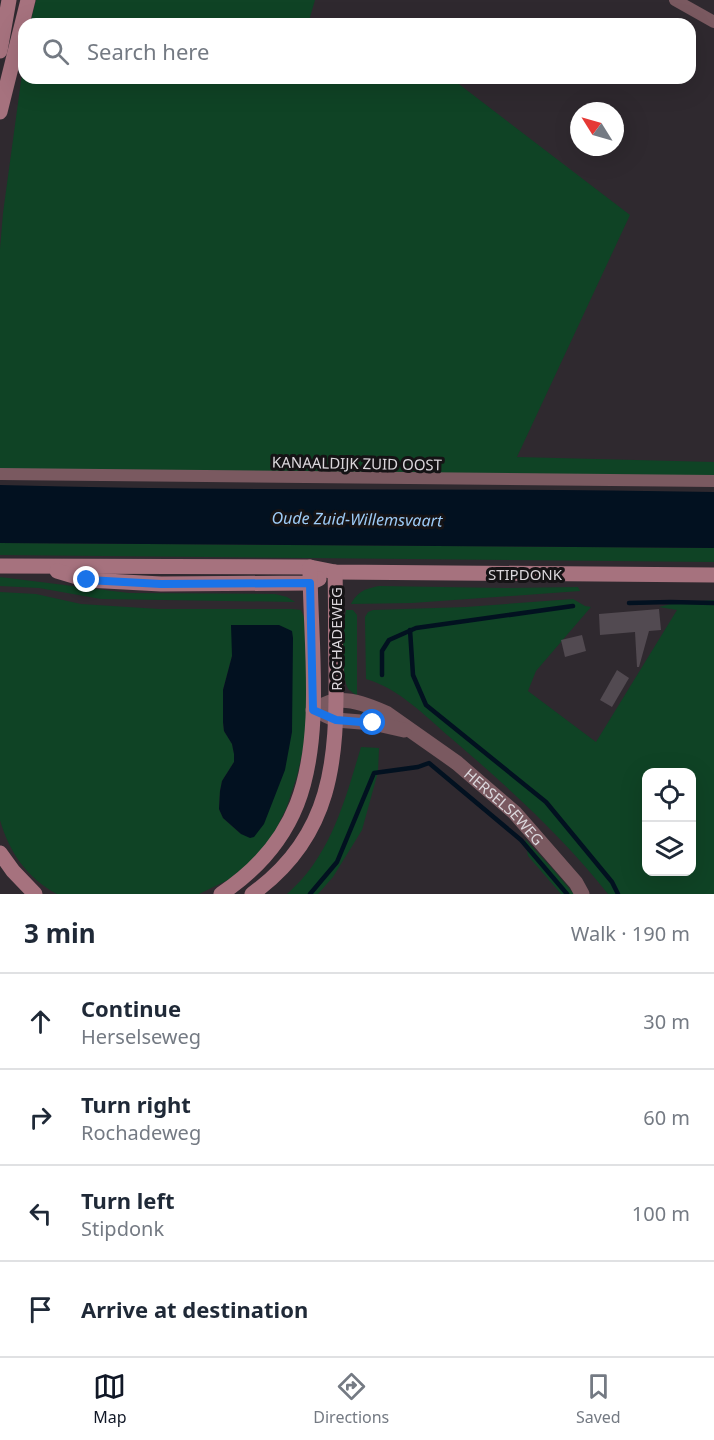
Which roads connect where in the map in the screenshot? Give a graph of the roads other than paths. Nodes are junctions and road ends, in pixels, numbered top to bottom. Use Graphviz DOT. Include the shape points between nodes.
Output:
graph roads {
  1 [pos="9,0"];
  2 [pos="28,0"];
  3 [pos="675,0"];
  4 [pos="24,18"];
  5 [pos="714,22"];
  6 [pos="18,40"];
  7 [pos="0,51"];
  8 [pos="0,112"];
  9 [pos="0,474"];
  10 [pos="714,481"];
  11 [pos="0,566"];
  12 [pos="39,566"];
  13 [pos="310,567"];
  14 [pos="336,573"];
  15 [pos="714,575"];
  16 [pos="310,583"];
  17 [pos="336,700"];
  18 [pos="313,710"];
  19 [pos="336,720"];
  20 [pos="413,733"];
  21 [pos="0,853"];
  22 [pos="35,894"];
  23 [pos="221,894"];
  24 [pos="252,894"];
  25 [pos="582,894"];
  1 -- 7 [label="main road"];
  2 -- 4 [label="main road"];
  3 -- 5 [label="street"];
  6 -- 8 [label="main road"];
  9 -- 10 [label="street, KANAALDIJK ZUID OOST"];
  11 -- 12 [label="main road, STIPDONK"];
  12 -- 13 [label="main road, STIPDONK"];
  12 -- 16 [label="main road, STIPDONK" via="87,580 161,584"];
  13 -- 14 [label="main road, STIPDONK"];
  13 -- 16 [label="main road, ROCHADEWEG"];
  14 -- 15 [label="main road, STIPDONK"];
  14 -- 16 [label="main road, STIPDONK"];
  14 -- 17 [label="main road, ROCHADEWEG"];
  16 -- 18 [label="main road, ROCHADEWEG"];
  17 -- 18 [label="street"];
  17 -- 19 [label="main road, ROCHADEWEG"];
  17 -- 20 [label="street, HERSELSEWEG" via="374,707"];
  18 -- 19 [label="street, HERSELSEWEG"];
  18 -- 23 [label="main road, ROCHADEWEG" via="309,752 297,805 263,859"];
  19 -- 20 [label="street, HERSELSEWEG"];
  19 -- 24 [label="main road, ROCHADEWEG" via="331,772 316,818 285,866"];
  20 -- 25 [label="street, HERSELSEWEG" via="457,763 515,813"];
  21 -- 22 [label="main road"];
}
